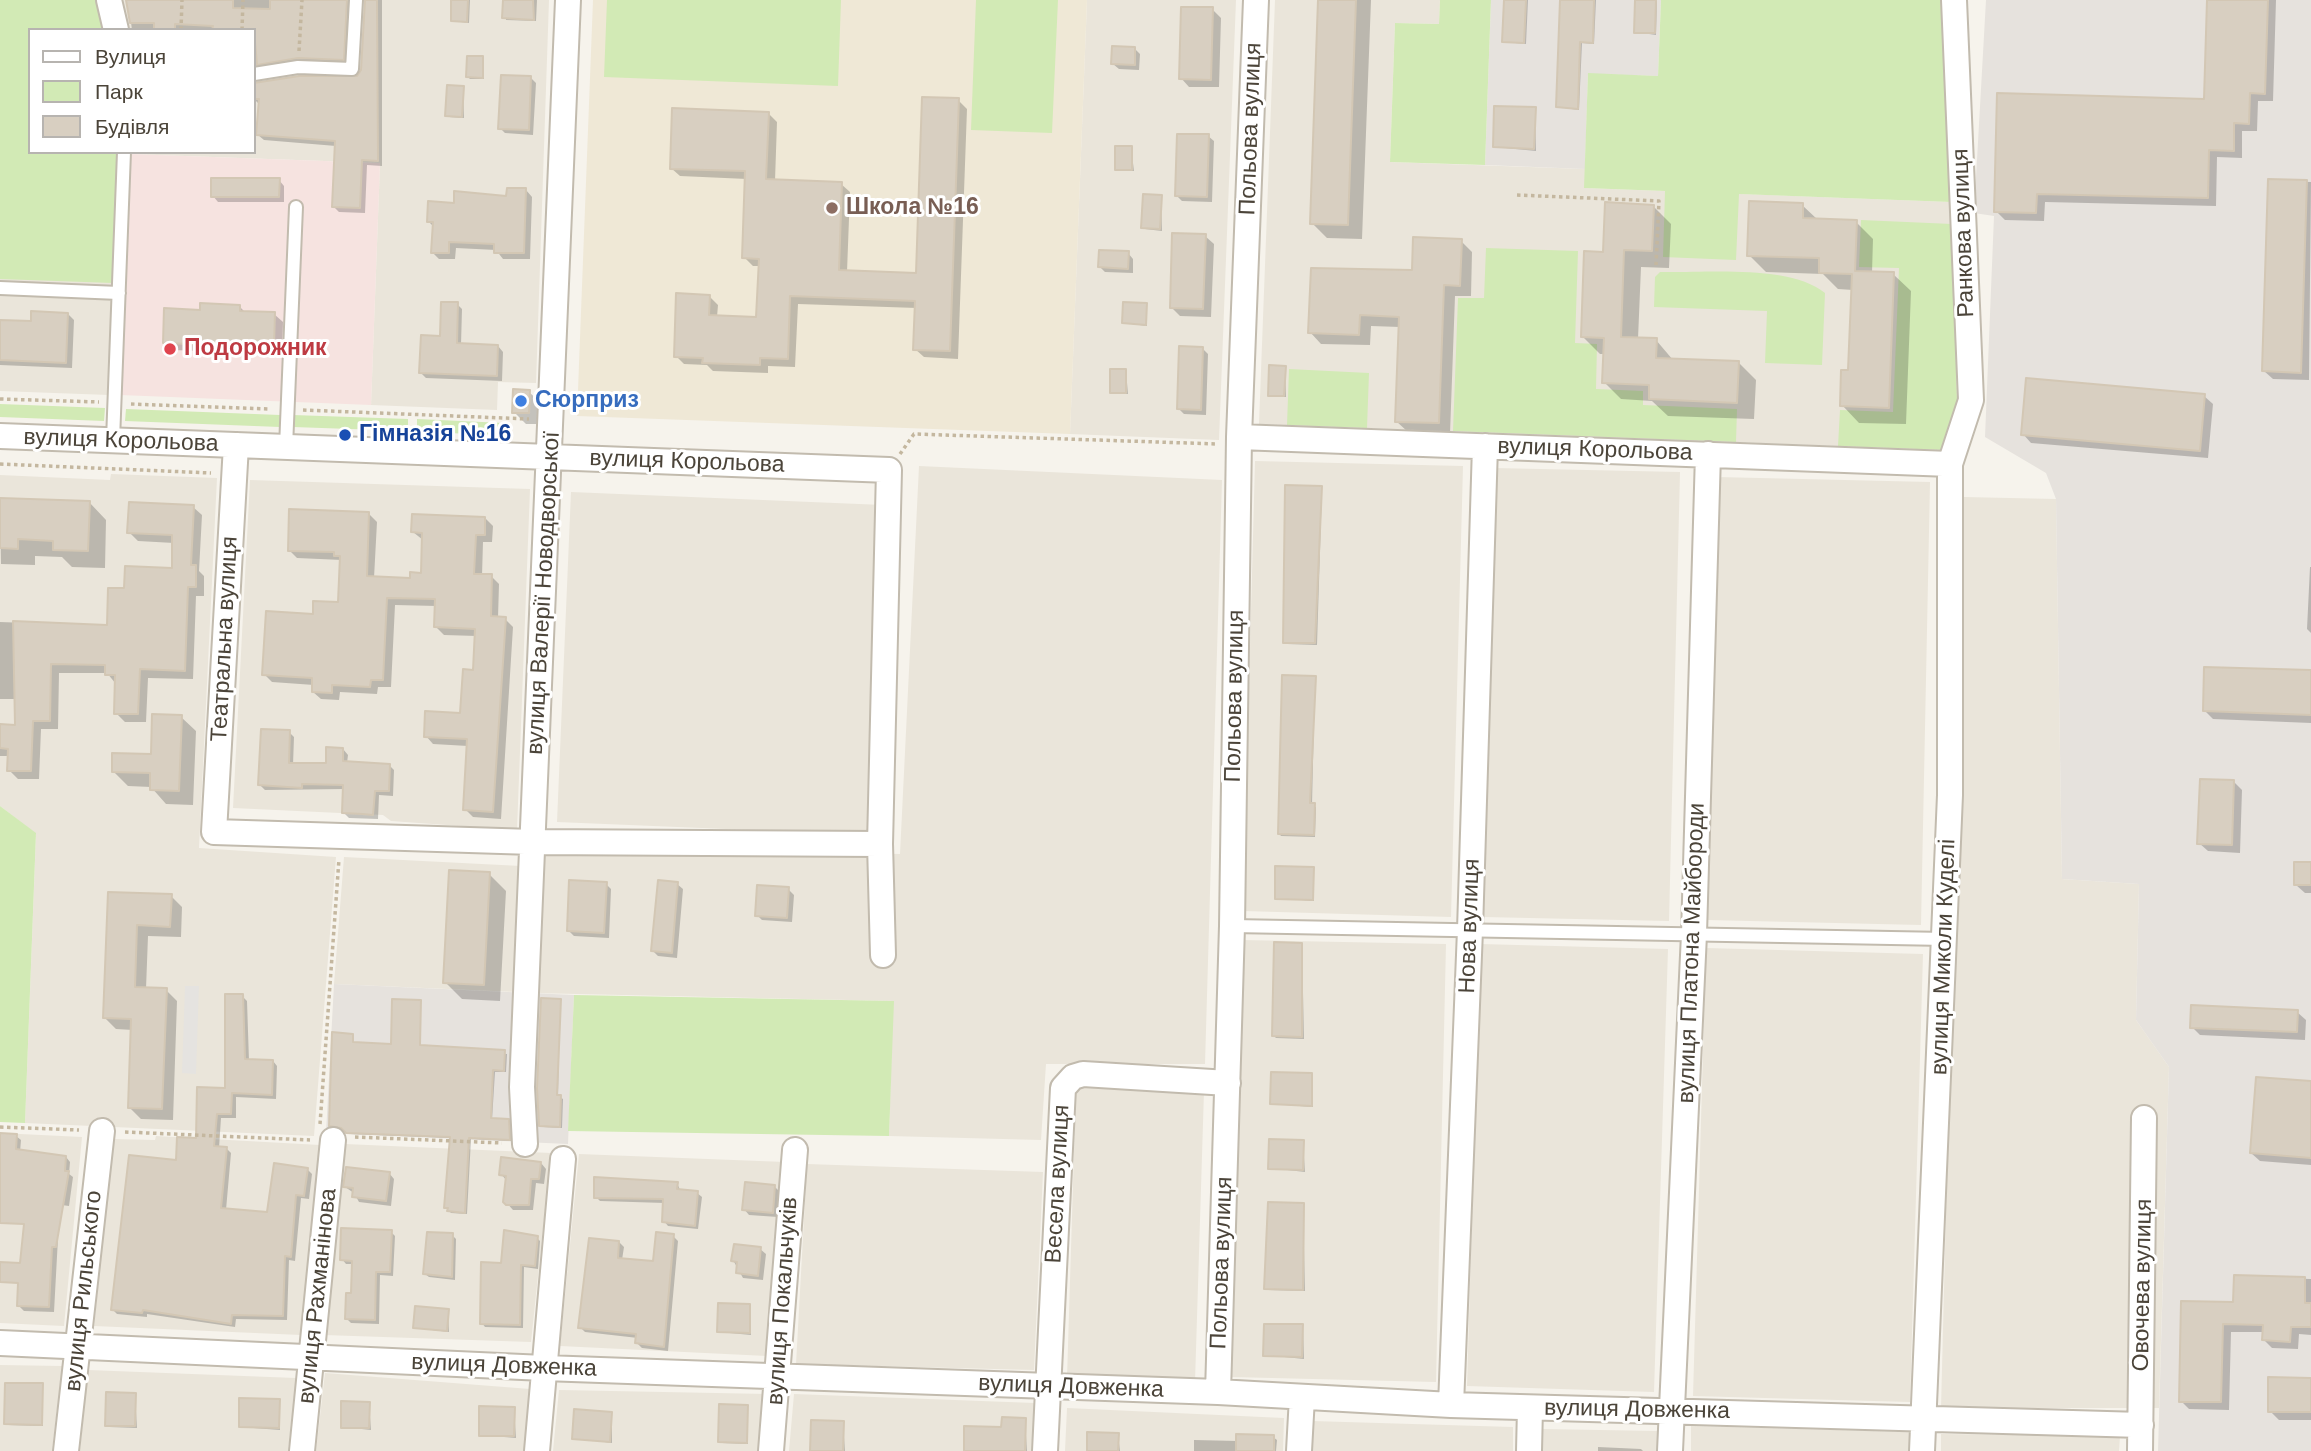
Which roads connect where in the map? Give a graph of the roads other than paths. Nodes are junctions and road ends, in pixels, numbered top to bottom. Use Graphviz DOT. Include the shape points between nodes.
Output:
graph roads {
  1 [pos="109,0"];
  2 [pos="356,0"];
  3 [pos="568,0"];
  4 [pos="1256,0"];
  5 [pos="1955,0"];
  6 [pos="116,28"];
  7 [pos="256,74"];
  8 [pos="124,154"];
  9 [pos="296,207"];
  10 [pos="0,288"];
  11 [pos="119,293"];
  12 [pos="0,436"];
  13 [pos="1239,437"];
  14 [pos="113,440"];
  15 [pos="236,445"];
  16 [pos="1485,446"];
  17 [pos="286,447"];
  18 [pos="1708,454"];
  19 [pos="551,457"];
  20 [pos="1950,464"];
  21 [pos="533,842"];
  22 [pos="880,844"];
  23 [pos="1232,926"];
  24 [pos="1470,930"];
  25 [pos="1694,934"];
  26 [pos="1946,939"];
  27 [pos="883,955"];
  28 [pos="1228,1083"];
  29 [pos="2144,1118"];
  30 [pos="102,1131"];
  31 [pos="326,1140"];
  32 [pos="525,1144"];
  33 [pos="795,1150"];
  34 [pos="563,1159"];
  35 [pos="0,1343"];
  36 [pos="77,1346"];
  37 [pos="313,1357"];
  38 [pos="544,1368"];
  39 [pos="779,1376"];
  40 [pos="1047,1387"];
  41 [pos="1218,1392"];
  42 [pos="1302,1397"];
  43 [pos="1451,1405"];
  44 [pos="1530,1408"];
  45 [pos="1672,1409"];
  46 [pos="1923,1421"];
  47 [pos="2141,1424"];
  48 [pos="66,1451"];
  49 [pos="302,1451"];
  50 [pos="537,1451"];
  51 [pos="771,1451"];
  52 [pos="1045,1451"];
  53 [pos="1299,1451"];
  54 [pos="1529,1451"];
  55 [pos="1670,1451"];
  56 [pos="1922,1451"];
  57 [pos="2140,1451"];
  1 -- 6 [label="street"];
  2 -- 7 [label="lane" via="352,69 298,67"];
  3 -- 19 [label="street, вулиця Валерії Новодворської"];
  4 -- 13 [label="street, Польова вулиця"];
  5 -- 20 [label="street, Ранкова вулиця" via="1971,400"];
  8 -- 11 [label="lane"];
  9 -- 17 [label="lane"];
  10 -- 11 [label="lane"];
  11 -- 14 [label="lane"];
  12 -- 14 [label="street, вулиця Корольова"];
  13 -- 16 [label="street, вулиця Корольова"];
  13 -- 23 [label="street, Польова вулиця"];
  14 -- 15 [label="street, вулиця Корольова"];
  15 -- 17 [label="street, вулиця Корольова"];
  15 -- 21 [label="street, Театральна вулиця" via="214,832"];
  16 -- 18 [label="street, вулиця Корольова"];
  16 -- 24 [label="street, Нова вулиця"];
  17 -- 19 [label="street, вулиця Корольова"];
  18 -- 20 [label="street, вулиця Корольова"];
  18 -- 25 [label="street, вулиця Платона Майбороди"];
  19 -- 21 [label="street, вулиця Валерії Новодворської"];
  19 -- 22 [label="street, вулиця Корольова" via="889,470"];
  20 -- 26 [label="street, вулиця Миколи Куделі"];
  21 -- 22 [label="street"];
  21 -- 32 [label="street, вулиця Валерії Новодворської" via="522,1087"];
  22 -- 27 [label="street"];
  23 -- 24 [label="lane"];
  23 -- 28 [label="street, Польова вулиця"];
  24 -- 25 [label="lane"];
  24 -- 43 [label="street, Нова вулиця"];
  25 -- 26 [label="lane"];
  25 -- 45 [label="street, вулиця Платона Майбороди"];
  26 -- 46 [label="street, вулиця Миколи Куделі"];
  28 -- 40 [label="street, Весела вулиця" via="1083,1074 1066,1083"];
  28 -- 41 [label="street, Польова вулиця"];
  29 -- 47 [label="street, Овочева вулиця"];
  30 -- 36 [label="street, вулиця Рильського"];
  31 -- 37 [label="street, вулиця Рахманінова"];
  33 -- 39 [label="street, вулиця Покальчуків"];
  34 -- 38 [label="street"];
  35 -- 36 [label="street, вулиця Довженка"];
  36 -- 37 [label="street, вулиця Довженка"];
  36 -- 48 [label="street, вулиця Рильського"];
  37 -- 38 [label="street, вулиця Довженка"];
  37 -- 49 [label="street, вулиця Рахманінова"];
  38 -- 39 [label="street, вулиця Довженка"];
  38 -- 50 [label="street"];
  39 -- 40 [label="street, вулиця Довженка"];
  39 -- 51 [label="street, вулиця Покальчуків"];
  40 -- 41 [label="street, вулиця Довженка"];
  40 -- 52 [label="street, Весела вулиця"];
  41 -- 42 [label="street, вулиця Довженка"];
  42 -- 43 [label="street, вулиця Довженка"];
  42 -- 53 [label="street"];
  43 -- 44 [label="street, вулиця Довженка"];
  44 -- 45 [label="street, вулиця Довженка"];
  44 -- 54 [label="street"];
  45 -- 46 [label="street, вулиця Довженка"];
  45 -- 55 [label="street, вулиця Платона Майбороди"];
  46 -- 47 [label="street, вулиця Довженка"];
  46 -- 56 [label="street, вулиця Миколи Куделі"];
  47 -- 57 [label="street, Овочева вулиця"];
}
